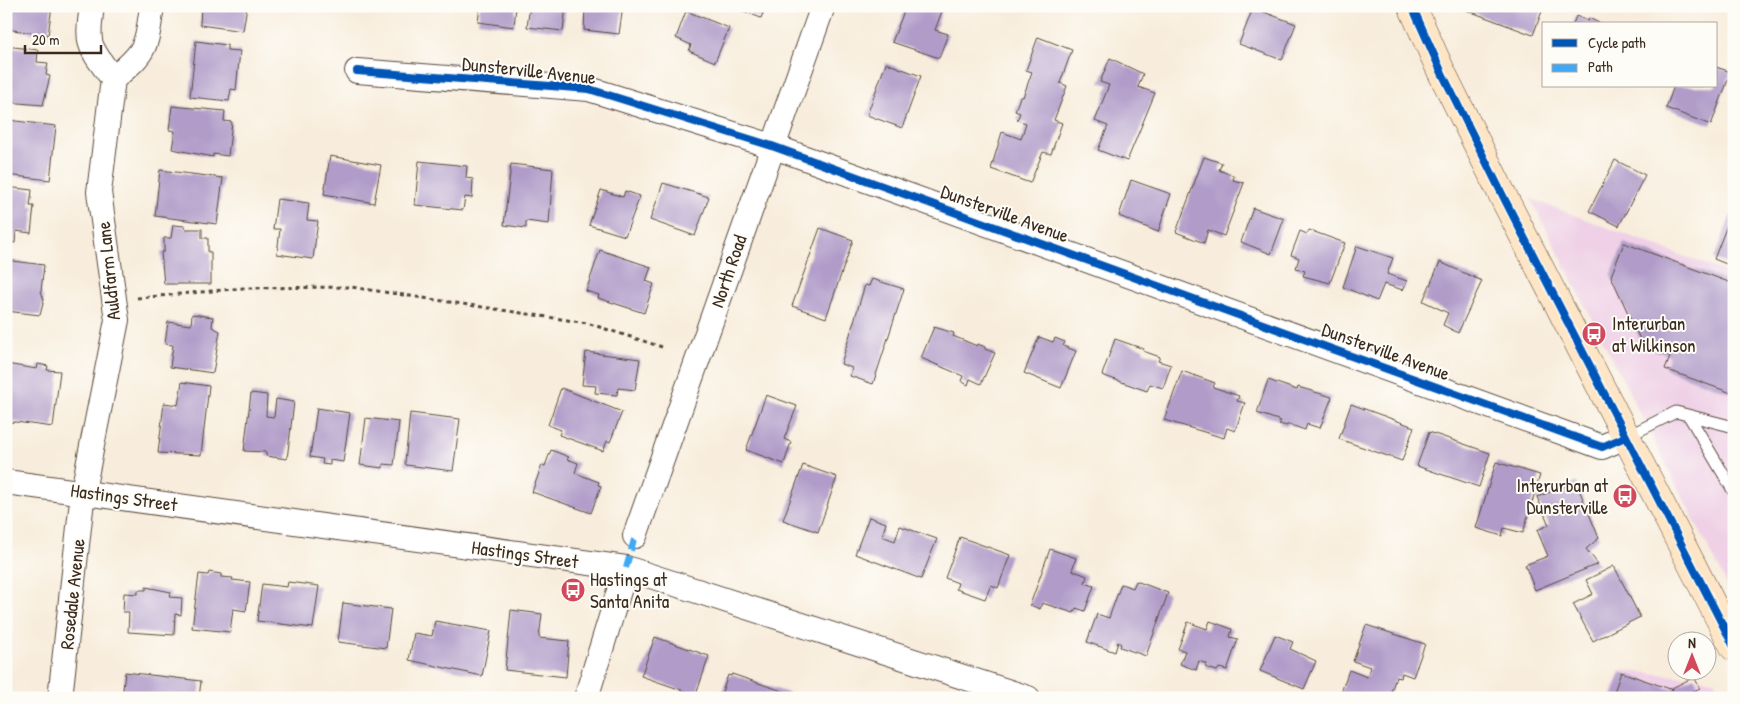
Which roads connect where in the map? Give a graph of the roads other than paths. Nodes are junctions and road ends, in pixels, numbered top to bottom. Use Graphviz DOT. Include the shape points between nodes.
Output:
graph roads {
  1 [pos="92,6"];
  2 [pos="152,6"];
  3 [pos="823,6"];
  4 [pos="1412,6"];
  5 [pos="357,71"];
  6 [pos="113,79"];
  7 [pos="772,146"];
  8 [pos="1690,416"];
  9 [pos="1734,427"];
  10 [pos="1625,437"];
  11 [pos="6,482"];
  12 [pos="83,491"];
  13 [pos="1734,492"];
  14 [pos="634,536"];
  15 [pos="626,568"];
  16 [pos="1734,647"];
  17 [pos="60,698"];
  18 [pos="586,698"];
  19 [pos="1028,698"];
  1 -- 6 [label="street" via="88,37 93,52"];
  2 -- 6 [label="street" via="146,44 136,60"];
  3 -- 7 [label="street, North Road"];
  4 -- 10 [label="main road" via="1450,89"];
  5 -- 7 [label="street, Dunsterville Avenue" via="589,89"];
  6 -- 12 [label="street, Auldfarm Lane" via="99,192 117,320"];
  7 -- 10 [label="street, Dunsterville Avenue" via="1602,447"];
  7 -- 14 [label="street, North Road"];
  8 -- 9 [label="lane"];
  8 -- 10 [label="lane" via="1676,412"];
  8 -- 13 [label="lane"];
  10 -- 16 [label="main road"];
  11 -- 12 [label="street, Hastings Street"];
  12 -- 15 [label="street, Hastings Street"];
  12 -- 17 [label="street, Rosedale Avenue"];
  15 -- 18 [label="street"];
  15 -- 19 [label="street, Hastings Street"];
}
